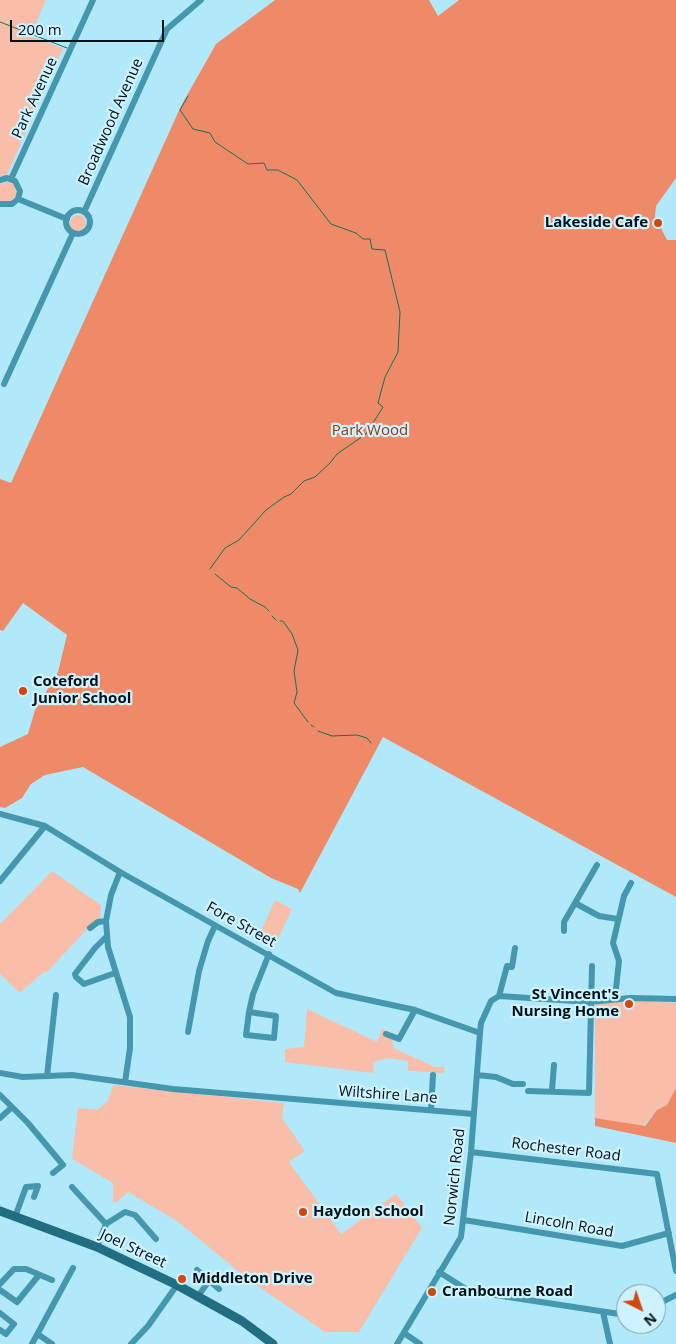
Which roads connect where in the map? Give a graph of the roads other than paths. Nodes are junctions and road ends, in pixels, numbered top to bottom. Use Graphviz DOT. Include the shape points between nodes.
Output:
graph roads {
  1 [pos="93,0"];
  2 [pos="202,0"];
  3 [pos="11,179"];
  4 [pos="0,180"];
  5 [pos="18,199"];
  6 [pos="0,204"];
  7 [pos="84,212"];
  8 [pos="67,219"];
  9 [pos="73,233"];
  10 [pos="4,384"];
  11 [pos="0,814"];
  12 [pos="45,826"];
  13 [pos="597,865"];
  14 [pos="120,872"];
  15 [pos="0,881"];
  16 [pos="631,883"];
  17 [pos="575,903"];
  18 [pos="618,919"];
  19 [pos="106,921"];
  20 [pos="215,926"];
  21 [pos="90,928"];
  22 [pos="564,931"];
  23 [pos="107,936"];
  24 [pos="516,948"];
  25 [pos="269,954"];
  26 [pos="592,966"];
  27 [pos="115,973"];
  28 [pos="56,996"];
  29 [pos="499,996"];
  30 [pos="615,998"];
  31 [pos="676,999"];
  32 [pos="590,1002"];
  33 [pos="415,1010"];
  34 [pos="249,1012"];
  35 [pos="188,1032"];
  36 [pos="480,1032"];
  37 [pos="386,1034"];
  38 [pos="554,1065"];
  39 [pos="0,1073"];
  40 [pos="433,1075"];
  41 [pos="477,1075"];
  42 [pos="47,1076"];
  43 [pos="126,1082"];
  44 [pos="523,1084"];
  45 [pos="552,1090"];
  46 [pos="528,1091"];
  47 [pos="0,1095"];
  48 [pos="11,1108"];
  49 [pos="431,1110"];
  50 [pos="474,1114"];
  51 [pos="0,1118"];
  52 [pos="471,1152"];
  53 [pos="54,1173"];
  54 [pos="72,1187"];
  55 [pos="34,1197"];
  56 [pos="0,1211"];
  57 [pos="15,1217"];
  58 [pos="464,1220"];
  59 [pos="106,1224"];
  60 [pos="668,1233"];
  61 [pos="156,1239"];
  62 [pos="97,1246"];
  63 [pos="73,1268"];
  64 [pos="197,1270"];
  65 [pos="676,1270"];
  66 [pos="439,1272"];
  67 [pos="39,1275"];
  68 [pos="52,1280"];
  69 [pos="210,1281"];
  70 [pos="0,1284"];
  71 [pos="178,1285"];
  72 [pos="219,1289"];
  73 [pos="0,1290"];
  74 [pos="198,1296"];
  75 [pos="604,1312"];
  76 [pos="0,1313"];
  77 [pos="616,1314"];
  78 [pos="0,1330"];
  79 [pos="404,1333"];
  80 [pos="39,1335"];
  81 [pos="32,1344"];
  82 [pos="52,1344"];
  83 [pos="131,1344"];
  84 [pos="273,1344"];
  85 [pos="397,1344"];
  86 [pos="420,1344"];
  87 [pos="610,1344"];
  1 -- 3 [label="street, Park Avenue"];
  2 -- 7 [label="street, Broadwood Avenue" via="167,29"];
  3 -- 4 [label="street"];
  3 -- 5 [label="street" via="19,187"];
  5 -- 6 [label="street" via="12,204"];
  5 -- 8 [label="street"];
  7 -- 8 [label="street" via="72,212"];
  7 -- 9 [label="street" via="90,220 89,228 82,234"];
  8 -- 9 [label="street" via="67,227"];
  9 -- 10 [label="street"];
  11 -- 12 [label="street, Fore Street"];
  12 -- 14 [label="street, Fore Street"];
  12 -- 15 [label="street"];
  13 -- 17 [label="street"];
  14 -- 19 [label="street"];
  14 -- 20 [label="street, Fore Street"];
  16 -- 18 [label="street"];
  17 -- 18 [label="street" via="599,916"];
  17 -- 22 [label="street" via="564,922"];
  18 -- 30 [label="street" via="613,943 619,961"];
  19 -- 21 [label="street"];
  19 -- 23 [label="street"];
  20 -- 25 [label="street, Fore Street"];
  20 -- 35 [label="street" via="197,978"];
  23 -- 27 [label="street"];
  23 -- 27 [label="street" via="75,974 84,984"];
  24 -- 29 [label="street" via="512,967 507,966"];
  25 -- 33 [label="street, Fore Street" via="336,993"];
  25 -- 34 [label="street"];
  26 -- 32 [label="street"];
  27 -- 43 [label="street" via="130,1018"];
  28 -- 42 [label="street"];
  29 -- 32 [label="street"];
  29 -- 36 [label="street" via="489,1004"];
  30 -- 31 [label="street"];
  30 -- 32 [label="street"];
  32 -- 45 [label="street" via="589,1093"];
  33 -- 36 [label="street, Fore Street"];
  33 -- 37 [label="street" via="399,1039"];
  34 -- 34 [label="street" via="276,1016 274,1038 246,1035"];
  36 -- 41 [label="street"];
  38 -- 45 [label="street"];
  39 -- 42 [label="street, Wiltshire Lane" via="23,1077"];
  40 -- 49 [label="street"];
  41 -- 44 [label="street"];
  41 -- 50 [label="street"];
  42 -- 43 [label="street, Wiltshire Lane" via="72,1075"];
  43 -- 49 [label="street, Wiltshire Lane" via="173,1089"];
  45 -- 46 [label="street"];
  47 -- 48 [label="street"];
  48 -- 51 [label="street"];
  48 -- 53 [label="street" via="63,1165"];
  49 -- 50 [label="street, Wiltshire Lane"];
  50 -- 52 [label="street, Norwich Road"];
  52 -- 58 [label="street, Norwich Road"];
  52 -- 60 [label="street, Rochester Road" via="657,1174"];
  54 -- 59 [label="street"];
  55 -- 57 [label="street" via="38,1186 26,1187"];
  56 -- 57 [label="main road, Joel Street"];
  57 -- 62 [label="main road, Joel Street"];
  58 -- 60 [label="street, Lincoln Road" via="622,1246"];
  58 -- 66 [label="street, Norwich Road" via="461,1237"];
  59 -- 61 [label="street" via="125,1212 135,1216"];
  59 -- 62 [label="street"];
  60 -- 65 [label="street"];
  62 -- 71 [label="main road, Joel Street"];
  63 -- 80 [label="street"];
  64 -- 69 [label="street"];
  66 -- 75 [label="street" via="469,1292"];
  66 -- 79 [label="street, Norwich Road"];
  67 -- 68 [label="street"];
  67 -- 70 [label="street" via="26,1268 14,1269"];
  67 -- 73 [label="street" via="17,1302"];
  69 -- 72 [label="street"];
  69 -- 74 [label="street"];
  71 -- 74 [label="main road, Joel Street"];
  71 -- 83 [label="street"];
  74 -- 84 [label="main road, Joel Street" via="242,1321"];
  75 -- 77 [label="street"];
  75 -- 87 [label="street"];
  76 -- 78 [label="street" via="14,1324 6,1334"];
  79 -- 85 [label="street, Norwich Road"];
  79 -- 86 [label="street"];
  80 -- 81 [label="street"];
  80 -- 82 [label="street"];
}
